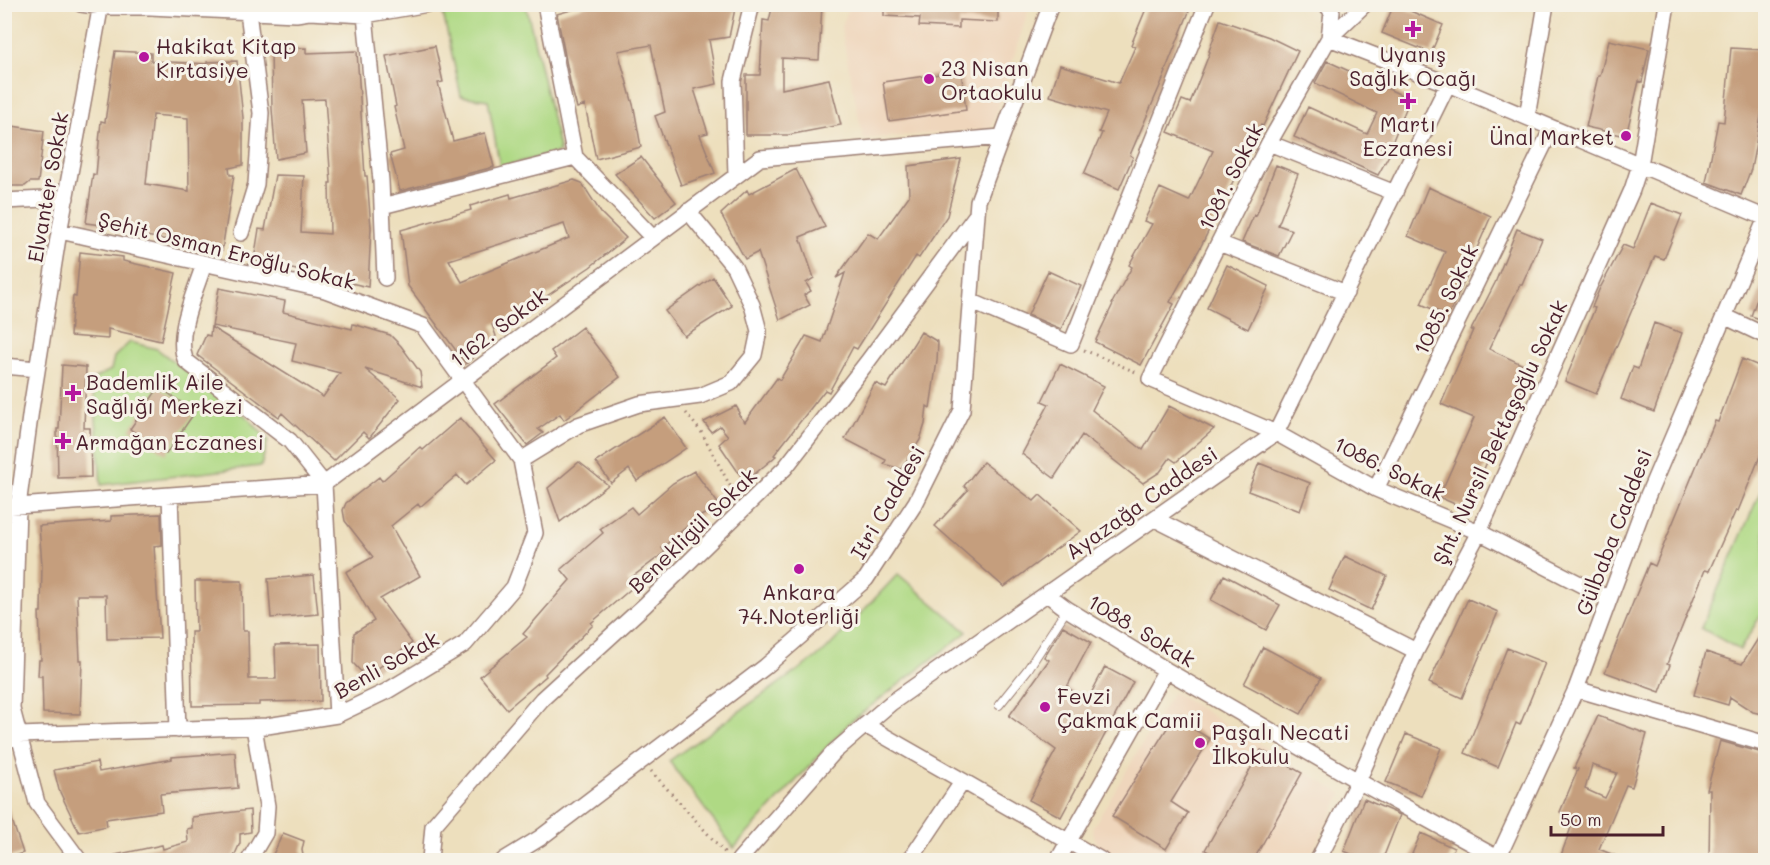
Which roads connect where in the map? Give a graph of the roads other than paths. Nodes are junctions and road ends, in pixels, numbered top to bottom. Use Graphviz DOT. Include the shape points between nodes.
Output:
graph roads {
  1 [pos="81,4"];
  2 [pos="428,4"];
  3 [pos="545,4"];
  4 [pos="752,4"];
  5 [pos="1051,4"];
  6 [pos="1207,4"];
  7 [pos="1326,4"];
  8 [pos="1365,4"];
  9 [pos="1546,4"];
  10 [pos="1667,4"];
  11 [pos="102,6"];
  12 [pos="309,8"];
  13 [pos="248,12"];
  14 [pos="365,15"];
  15 [pos="1329,38"];
  16 [pos="1448,84"];
  17 [pos="1527,117"];
  18 [pos="1552,128"];
  19 [pos="1001,137"];
  20 [pos="1269,143"];
  21 [pos="574,157"];
  22 [pos="1640,165"];
  23 [pos="736,175"];
  24 [pos="1395,193"];
  25 [pos="66,198"];
  26 [pos="4,201"];
  27 [pos="382,206"];
  28 [pos="688,211"];
  29 [pos="977,214"];
  30 [pos="1766,218"];
  31 [pos="60,231"];
  32 [pos="242,233"];
  33 [pos="652,238"];
  34 [pos="1219,243"];
  35 [pos="204,264"];
  36 [pos="385,278"];
  37 [pos="1346,293"];
  38 [pos="970,301"];
  39 [pos="1724,316"];
  40 [pos="1766,336"];
  41 [pos="4,366"];
  42 [pos="37,369"];
  43 [pos="1150,379"];
  44 [pos="463,380"];
  45 [pos="1276,433"];
  46 [pos="521,460"];
  47 [pos="324,484"];
  48 [pos="1376,489"];
  49 [pos="170,495"];
  50 [pos="11,507"];
  51 [pos="1155,519"];
  52 [pos="1479,532"];
  53 [pos="1047,594"];
  54 [pos="1609,599"];
  55 [pos="1067,609"];
  56 [pos="1416,651"];
  57 [pos="9,659"];
  58 [pos="1166,670"];
  59 [pos="1576,689"];
  60 [pos="999,705"];
  61 [pos="338,715"];
  62 [pos="865,725"];
  63 [pos="254,727"];
  64 [pos="178,730"];
  65 [pos="19,735"];
  66 [pos="4,742"];
  67 [pos="1766,744"];
  68 [pos="963,781"];
  69 [pos="1358,782"];
  70 [pos="1069,842"];
  71 [pos="1499,860"];
  72 [pos="79,861"];
  73 [pos="249,861"];
  74 [pos="430,861"];
  75 [pos="504,861"];
  76 [pos="739,861"];
  77 [pos="910,861"];
  78 [pos="1058,861"];
  79 [pos="1101,861"];
  80 [pos="1318,861"];
  1 -- 11 [label="street"];
  2 -- 14 [label="street"];
  3 -- 21 [label="street"];
  4 -- 23 [label="street" via="733,81"];
  5 -- 19 [label="street, Itri Caddesi"];
  6 -- 38 [label="street" via="1071,344"];
  7 -- 15 [label="street" via="1332,12"];
  8 -- 15 [label="street, 1081. Sokak"];
  9 -- 17 [label="street"];
  10 -- 22 [label="street, Şht. Nursil Bektaşoğlu Sokak"];
  11 -- 13 [label="street"];
  11 -- 25 [label="street, Elvanter Sokak"];
  12 -- 13 [label="street" via="296,14"];
  12 -- 14 [label="street"];
  13 -- 32 [label="street" via="261,113 256,184"];
  14 -- 27 [label="street"];
  15 -- 16 [label="street"];
  15 -- 20 [label="street, 1081. Sokak"];
  16 -- 17 [label="street"];
  16 -- 24 [label="street, Ayazağa Caddesi"];
  17 -- 18 [label="street"];
  18 -- 22 [label="street"];
  18 -- 48 [label="street, 1085. Sokak"];
  19 -- 23 [label="street, 1162. Sokak" via="760,158"];
  19 -- 29 [label="street, Itri Caddesi"];
  20 -- 24 [label="street"];
  20 -- 34 [label="street, 1081. Sokak"];
  21 -- 27 [label="street"];
  21 -- 33 [label="street"];
  22 -- 30 [label="street"];
  22 -- 52 [label="street, Şht. Nursil Bektaşoğlu Sokak"];
  23 -- 28 [label="street, 1162. Sokak"];
  24 -- 37 [label="street, Ayazağa Caddesi"];
  25 -- 26 [label="street"];
  25 -- 31 [label="street, Elvanter Sokak"];
  27 -- 36 [label="street"];
  28 -- 33 [label="street, 1162. Sokak"];
  28 -- 46 [label="street" via="734,267 752,305 759,331 754,355 730,383 700,396 639,404 578,425"];
  29 -- 38 [label="street, Itri Caddesi"];
  29 -- 74 [label="street, Benekligül Sokak" via="786,468 542,699 433,826"];
  30 -- 39 [label="street, Gülbaba Caddesi"];
  31 -- 35 [label="street, Şehit Osman Eroğlu Sokak"];
  31 -- 42 [label="street, Elvanter Sokak"];
  33 -- 44 [label="street, 1162. Sokak"];
  34 -- 37 [label="street"];
  34 -- 43 [label="street, 1081. Sokak"];
  35 -- 44 [label="street, Şehit Osman Eroğlu Sokak" via="325,290 423,326"];
  35 -- 47 [label="street" via="186,321 181,351 186,361 290,441"];
  37 -- 45 [label="street, Ayazağa Caddesi"];
  38 -- 75 [label="street, Itri Caddesi" via="962,410 916,502 866,579 765,667 540,838"];
  39 -- 40 [label="street"];
  39 -- 54 [label="street, Gülbaba Caddesi" via="1648,495"];
  41 -- 42 [label="street"];
  42 -- 50 [label="street, Elvanter Sokak"];
  43 -- 45 [label="street, 1086. Sokak"];
  44 -- 46 [label="street, Benli Sokak"];
  44 -- 47 [label="street, 1162. Sokak"];
  45 -- 48 [label="street, 1086. Sokak"];
  45 -- 51 [label="street, Ayazağa Caddesi"];
  46 -- 61 [label="street, Benli Sokak" via="535,533 514,587 465,644"];
  47 -- 49 [label="street"];
  47 -- 61 [label="street"];
  48 -- 52 [label="street, 1086. Sokak"];
  49 -- 50 [label="street"];
  49 -- 64 [label="street"];
  50 -- 57 [label="street, Elvanter Sokak"];
  51 -- 53 [label="street, Ayazağa Caddesi"];
  51 -- 56 [label="street"];
  52 -- 54 [label="street, 1086. Sokak"];
  52 -- 56 [label="street, Şht. Nursil Bektaşoğlu Sokak"];
  53 -- 55 [label="street, 1088. Sokak"];
  53 -- 62 [label="street, Ayazağa Caddesi"];
  54 -- 59 [label="street, Gülbaba Caddesi"];
  55 -- 58 [label="street, 1088. Sokak"];
  55 -- 60 [label="lane"];
  56 -- 69 [label="street, Şht. Nursil Bektaşoğlu Sokak"];
  57 -- 65 [label="street, Elvanter Sokak" via="12,709"];
  58 -- 69 [label="street, 1088. Sokak"];
  58 -- 70 [label="street"];
  59 -- 67 [label="street"];
  59 -- 71 [label="street, Gülbaba Caddesi"];
  61 -- 63 [label="street, Benli Sokak"];
  62 -- 68 [label="street"];
  62 -- 76 [label="street, Ayazağa Caddesi" via="834,752"];
  63 -- 64 [label="street, Benli Sokak"];
  63 -- 73 [label="street" via="267,806 265,833"];
  64 -- 65 [label="street, Benli Sokak"];
  65 -- 66 [label="street"];
  65 -- 72 [label="street, Elvanter Sokak" via="37,802"];
  68 -- 70 [label="street"];
  68 -- 77 [label="street"];
  69 -- 71 [label="street, 1088. Sokak"];
  69 -- 80 [label="street, Şht. Nursil Bektaşoğlu Sokak"];
  70 -- 78 [label="street"];
  70 -- 79 [label="street"];
}
